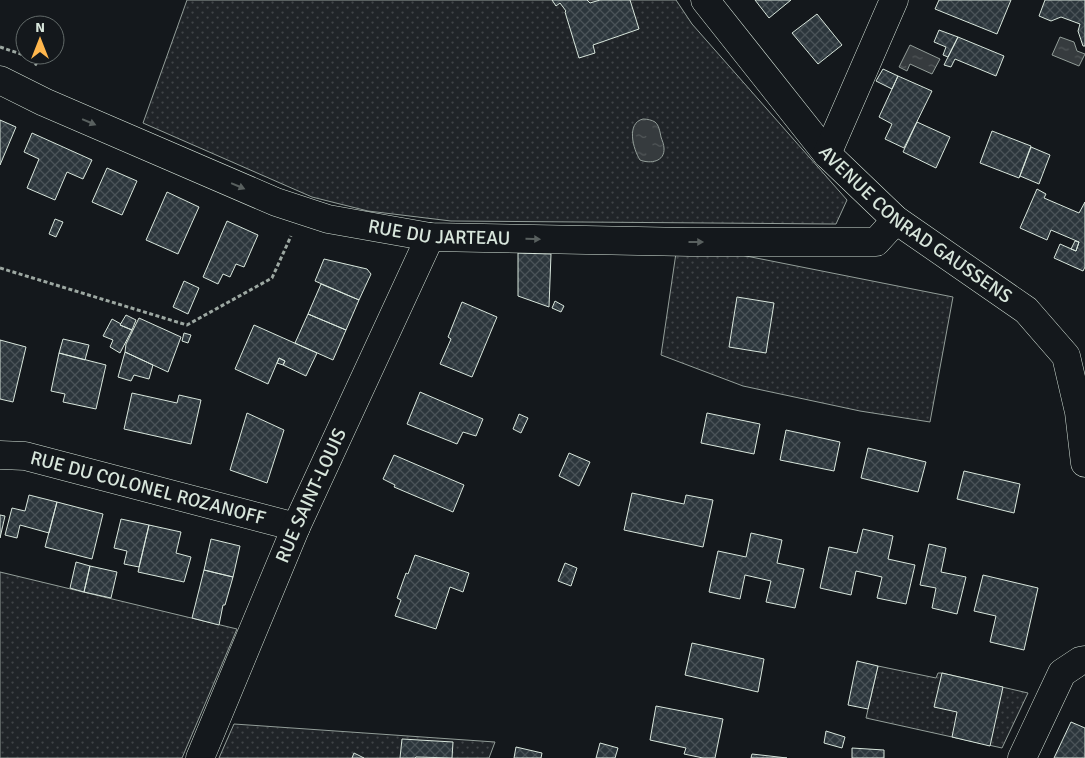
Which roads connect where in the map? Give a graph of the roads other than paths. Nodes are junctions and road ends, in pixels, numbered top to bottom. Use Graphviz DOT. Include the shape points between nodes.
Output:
graph roads {
  1 [pos="705,0"];
  2 [pos="894,0"];
  3 [pos="0,80"];
  4 [pos="827,154"];
  5 [pos="896,220"];
  6 [pos="430,237"];
  7 [pos="1075,352"];
  8 [pos="0,455"];
  9 [pos="1085,463"];
  10 [pos="296,527"];
  11 [pos="1085,660"];
  12 [pos="200,758"];
  13 [pos="1022,758"];
  1 -- 4 [label="street, AVENUE CONRAD GAUSSENS"];
  2 -- 4 [label="street"];
  3 -- 6 [label="street, RUE DU JARTEAU, one-way" via="276,202 328,220"];
  4 -- 5 [label="street, AVENUE CONRAD GAUSSENS"];
  6 -- 5 [label="street, RUE DU JARTEAU, one-way" via="876,242"];
  5 -- 7 [label="street, AVENUE CONRAD GAUSSENS" via="1026,310"];
  6 -- 10 [label="street, RUE SAINT-LOUIS"];
  7 -- 9 [label="street, AVENUE CONRAD GAUSSENS"];
  8 -- 10 [label="street, RUE DU COLONEL ROZANOFF" via="25,456"];
  10 -- 12 [label="street, RUE SAINT-LOUIS"];
  11 -- 13 [label="street" via="1062,673"];
}
